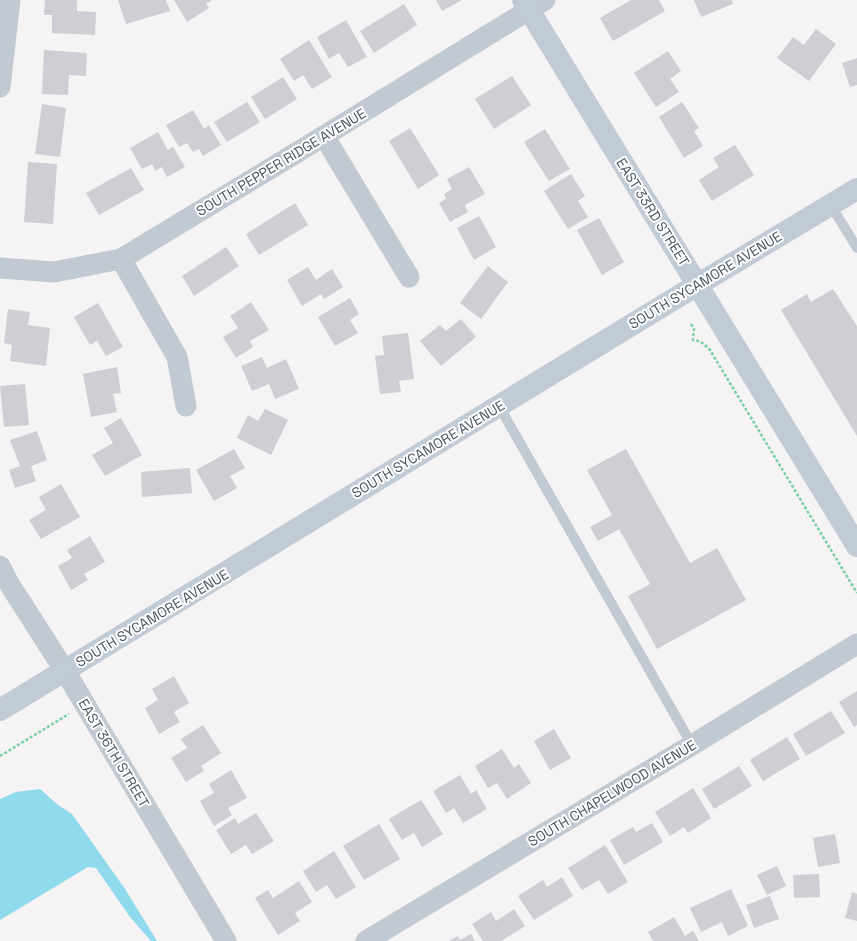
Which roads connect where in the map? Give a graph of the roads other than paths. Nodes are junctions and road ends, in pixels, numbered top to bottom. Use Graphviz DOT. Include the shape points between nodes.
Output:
graph roads {
  1 [pos="10,0"];
  2 [pos="532,3"];
  3 [pos="0,87"];
  4 [pos="324,136"];
  5 [pos="857,189"];
  6 [pos="830,204"];
  7 [pos="857,248"];
  8 [pos="121,259"];
  9 [pos="0,268"];
  10 [pos="409,277"];
  11 [pos="697,285"];
  12 [pos="186,406"];
  13 [pos="499,406"];
  14 [pos="857,546"];
  15 [pos="0,566"];
  16 [pos="857,644"];
  17 [pos="65,671"];
  18 [pos="0,710"];
  19 [pos="692,745"];
  20 [pos="226,941"];
  21 [pos="366,941"];
  1 -- 3 [label="street"];
  2 -- 4 [label="street, SOUTH PEPPER RIDGE AVENUE"];
  2 -- 11 [label="main road, EAST 33RD STREET"];
  4 -- 8 [label="street, SOUTH PEPPER RIDGE AVENUE"];
  4 -- 10 [label="street"];
  5 -- 6 [label="main road, SOUTH SYCAMORE AVENUE"];
  6 -- 7 [label="lane"];
  6 -- 11 [label="main road, SOUTH SYCAMORE AVENUE"];
  8 -- 9 [label="street, SOUTH PEPPER RIDGE AVENUE" via="54,272"];
  8 -- 12 [label="street" via="177,357"];
  11 -- 13 [label="main road, SOUTH SYCAMORE AVENUE"];
  11 -- 14 [label="main road, EAST 33RD STREET"];
  13 -- 17 [label="main road, SOUTH SYCAMORE AVENUE"];
  13 -- 19 [label="lane"];
  15 -- 17 [label="street, EAST 36TH STREET"];
  16 -- 19 [label="street, SOUTH CHAPELWOOD AVENUE"];
  17 -- 18 [label="main road, SOUTH SYCAMORE AVENUE"];
  17 -- 20 [label="street, EAST 36TH STREET"];
  19 -- 21 [label="street, SOUTH CHAPELWOOD AVENUE"];
}
